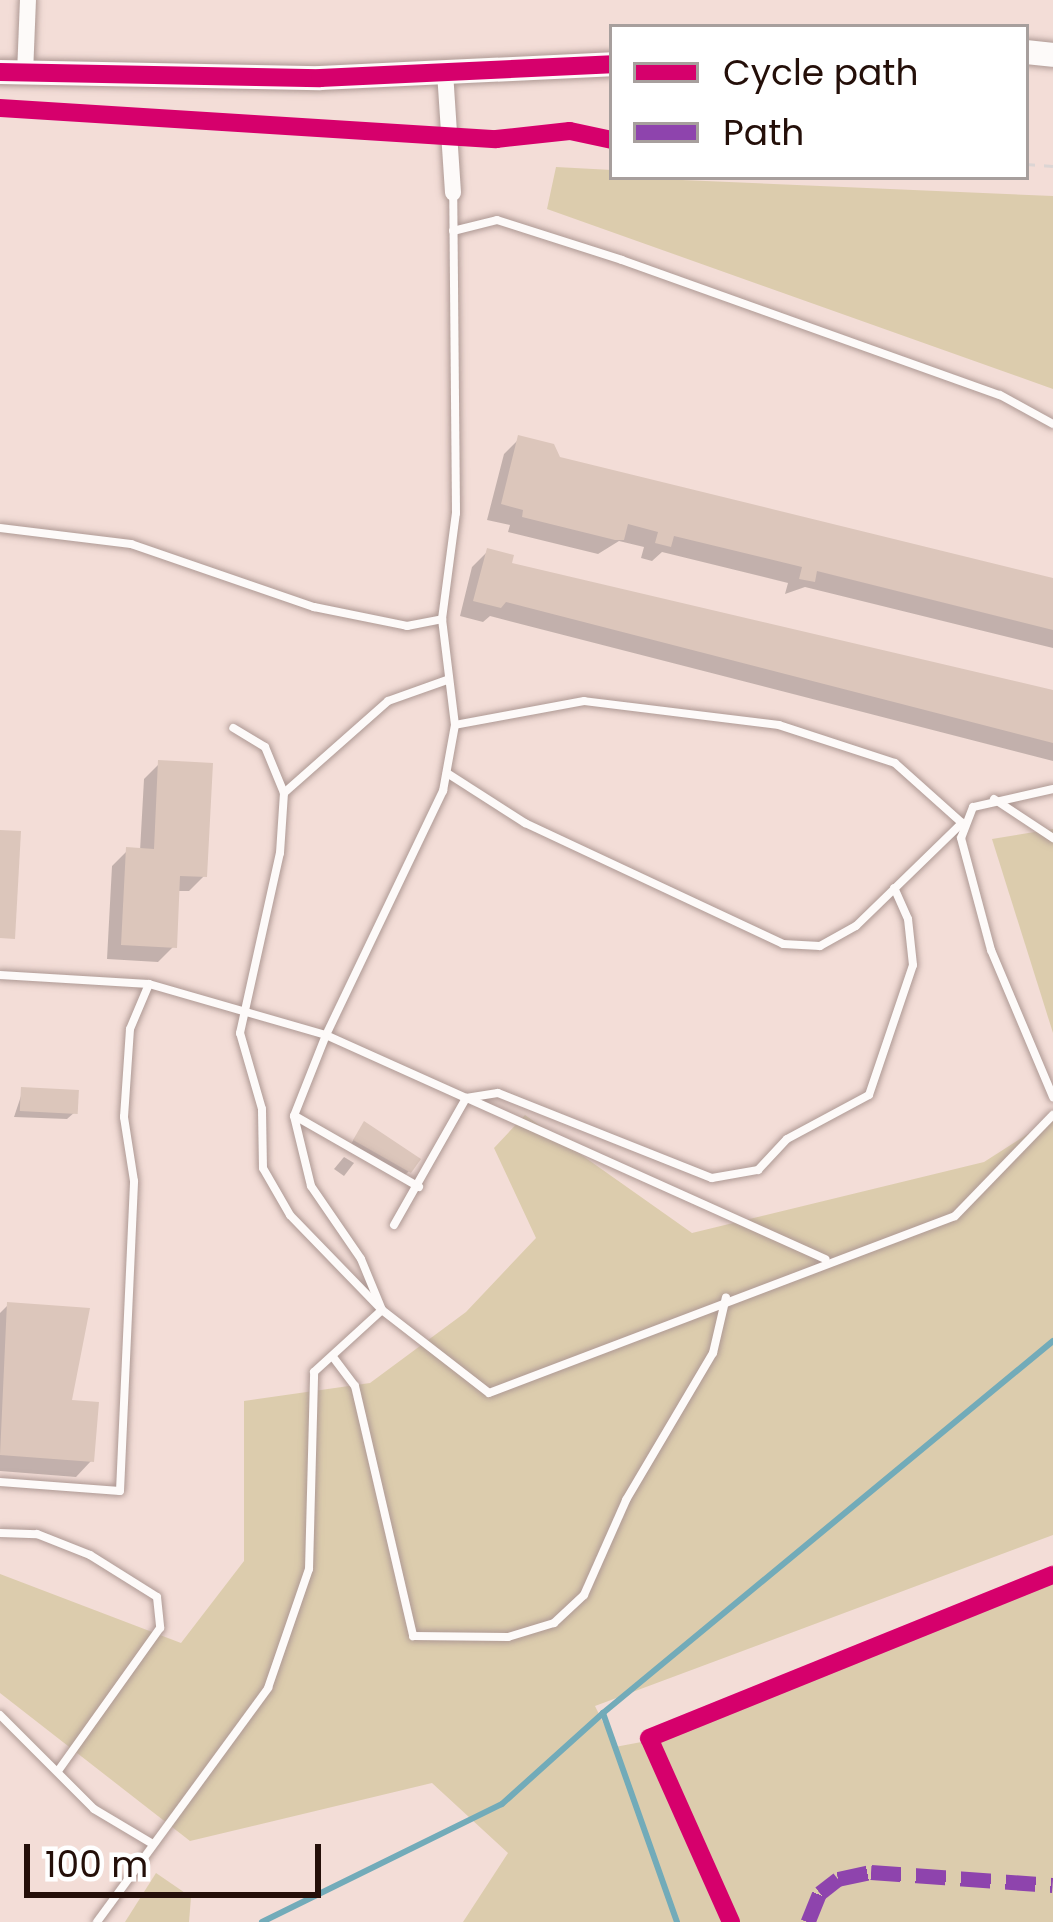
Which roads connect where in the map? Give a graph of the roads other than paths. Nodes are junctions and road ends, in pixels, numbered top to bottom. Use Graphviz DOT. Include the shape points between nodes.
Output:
graph roads {
  1 [pos="28,0"];
  2 [pos="609,64"];
  3 [pos="445,72"];
  4 [pos="12,73"];
  5 [pos="453,193"];
  6 [pos="453,231"];
  7 [pos="1053,424"];
  8 [pos="0,528"];
  9 [pos="442,619"];
  10 [pos="447,680"];
  11 [pos="455,725"];
  12 [pos="233,728"];
  13 [pos="447,773"];
  14 [pos="1053,789"];
  15 [pos="284,794"];
  16 [pos="993,798"];
  17 [pos="962,823"];
  18 [pos="1053,838"];
  19 [pos="894,888"];
  20 [pos="0,975"];
  21 [pos="149,984"];
  22 [pos="246,1006"];
  23 [pos="326,1035"];
  24 [pos="1052,1094"];
  25 [pos="466,1098"];
  26 [pos="1053,1115"];
  27 [pos="294,1116"];
  28 [pos="419,1187"];
  29 [pos="394,1225"];
  30 [pos="827,1259"];
  31 [pos="726,1297"];
  32 [pos="382,1310"];
  33 [pos="333,1357"];
  34 [pos="0,1482"];
  35 [pos="0,1533"];
  36 [pos="0,1715"];
  37 [pos="58,1771"];
  38 [pos="151,1843"];
  39 [pos="98,1922"];
  1 -- 4 [label="street"];
  2 -- 3 [label="street"];
  3 -- 4 [label="street"];
  3 -- 5 [label="street"];
  5 -- 6 [label="lane"];
  6 -- 7 [label="lane" via="497,220 622,260 1000,395"];
  6 -- 9 [label="lane" via="456,513"];
  8 -- 9 [label="lane" via="131,544 241,587 338,612 407,626"];
  9 -- 10 [label="lane"];
  10 -- 11 [label="lane"];
  10 -- 15 [label="lane" via="388,701"];
  11 -- 13 [label="lane"];
  11 -- 17 [label="lane" via="584,700 778,725 895,763"];
  12 -- 15 [label="lane" via="265,747"];
  13 -- 19 [label="lane" via="525,823 783,944 820,946"];
  13 -- 23 [label="lane"];
  14 -- 16 [label="lane"];
  15 -- 22 [label="lane" via="280,854"];
  16 -- 17 [label="lane"];
  16 -- 18 [label="lane"];
  17 -- 19 [label="lane"];
  17 -- 24 [label="lane" via="991,950"];
  19 -- 25 [label="lane" via="908,919 913,965 869,1095 788,1139 758,1170 702,1175 498,1094"];
  20 -- 21 [label="lane"];
  21 -- 22 [label="lane"];
  21 -- 34 [label="lane" via="130,1029 124,1117 134,1181 120,1491"];
  22 -- 23 [label="lane"];
  22 -- 32 [label="lane" via="240,1043 262,1109 266,1179"];
  23 -- 25 [label="lane"];
  23 -- 27 [label="lane"];
  25 -- 28 [label="lane"];
  25 -- 30 [label="lane"];
  26 -- 30 [label="lane" via="955,1216"];
  27 -- 28 [label="lane"];
  27 -- 32 [label="lane" via="311,1186 361,1259"];
  28 -- 29 [label="lane"];
  30 -- 31 [label="lane"];
  31 -- 32 [label="lane" via="489,1393"];
  31 -- 33 [label="lane" via="713,1353 626,1500 584,1594 554,1623 508,1637 413,1636 355,1386"];
  32 -- 33 [label="lane"];
  33 -- 38 [label="lane" via="314,1372 309,1568 299,1612 268,1688 205,1783"];
  35 -- 37 [label="lane" via="37,1534 90,1555 157,1597 160,1628"];
  36 -- 37 [label="lane"];
  37 -- 38 [label="lane" via="94,1810"];
  38 -- 39 [label="lane"];
}
